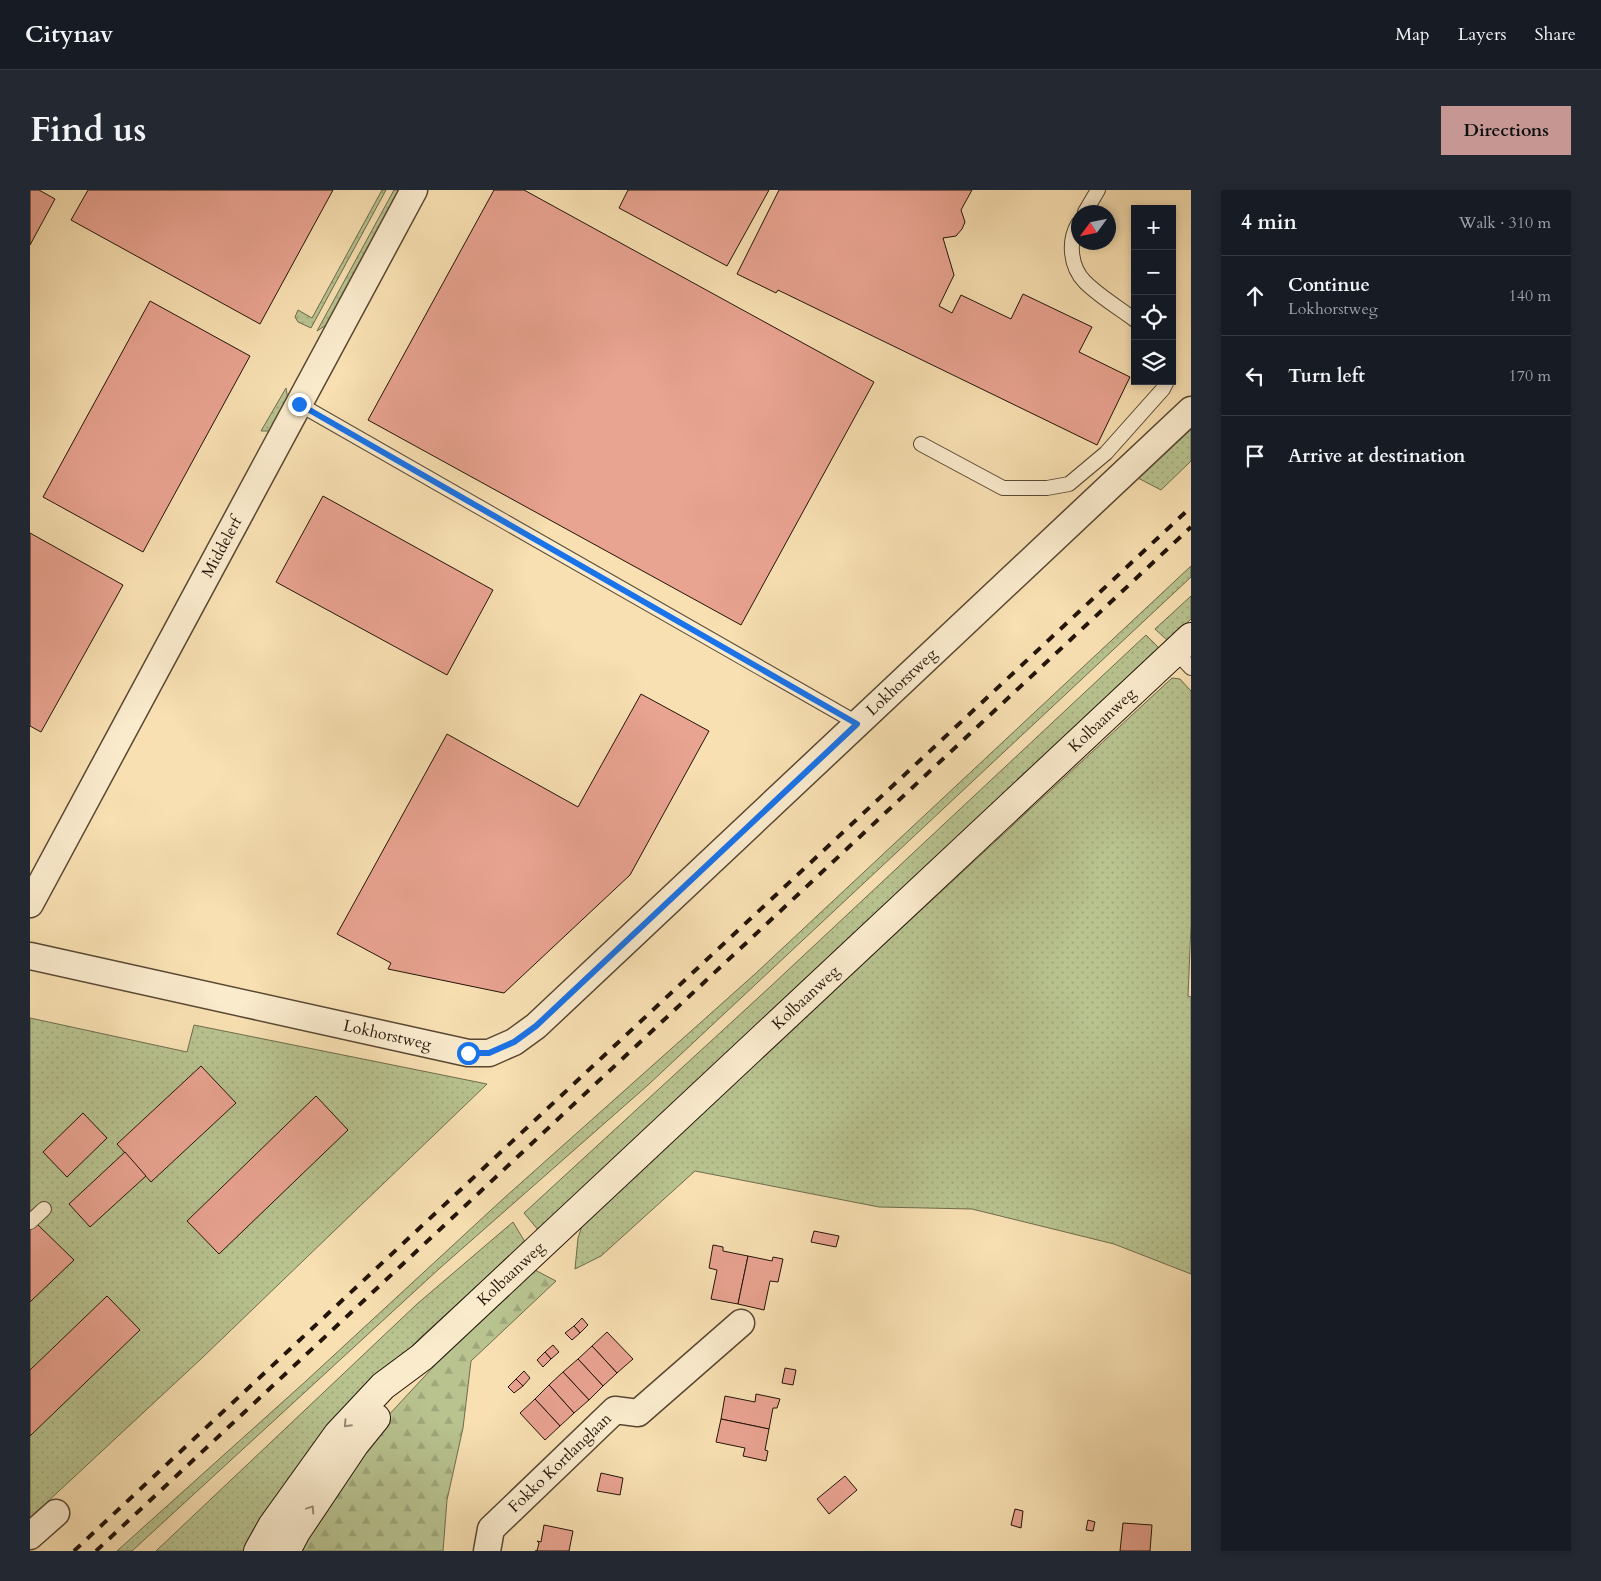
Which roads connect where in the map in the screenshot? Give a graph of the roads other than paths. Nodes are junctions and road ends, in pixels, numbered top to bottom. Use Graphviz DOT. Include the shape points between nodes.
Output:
graph roads {
  1 [pos="414,190"];
  2 [pos="1098,190"];
  3 [pos="1089,205"];
  4 [pos="1072,250"];
  5 [pos="1131,317"];
  6 [pos="1166,385"];
  7 [pos="299,404"];
  8 [pos="1191,410"];
  9 [pos="921,444"];
  10 [pos="1186,652"];
  11 [pos="857,724"];
  12 [pos="30,904"];
  13 [pos="30,956"];
  14 [pos="44,1209"];
  15 [pos="30,1222"];
  16 [pos="741,1323"];
  17 [pos="422,1357"];
  18 [pos="56,1513"];
  19 [pos="30,1536"];
  20 [pos="258,1551"];
  21 [pos="286,1551"];
  22 [pos="487,1551"];
  1 -- 7 [label="street, Middelerf"];
  2 -- 3 [label="lane"];
  4 -- 5 [label="lane" via="1075,267 1084,282"];
  6 -- 9 [label="lane" via="1106,453 1069,484 1047,488 1003,488"];
  7 -- 11 [label="lane"];
  7 -- 12 [label="street, Middelerf"];
  8 -- 11 [label="street, Lokhorstweg"];
  10 -- 17 [label="street, Kolbaanweg"];
  11 -- 13 [label="street, Lokhorstweg" via="536,1026 514,1042 489,1053 468,1053"];
  14 -- 15 [label="lane"];
  16 -- 22 [label="street, Fokko Kortlanglaan" via="638,1413 615,1410 492,1528"];
  17 -- 20 [label="street, Kolbaanweg, one-way" via="383,1386 338,1434 272,1526"];
  21 -- 17 [label="street, Kolbaanweg, one-way" via="354,1444 394,1397"];
  18 -- 19 [label="street"];
}
